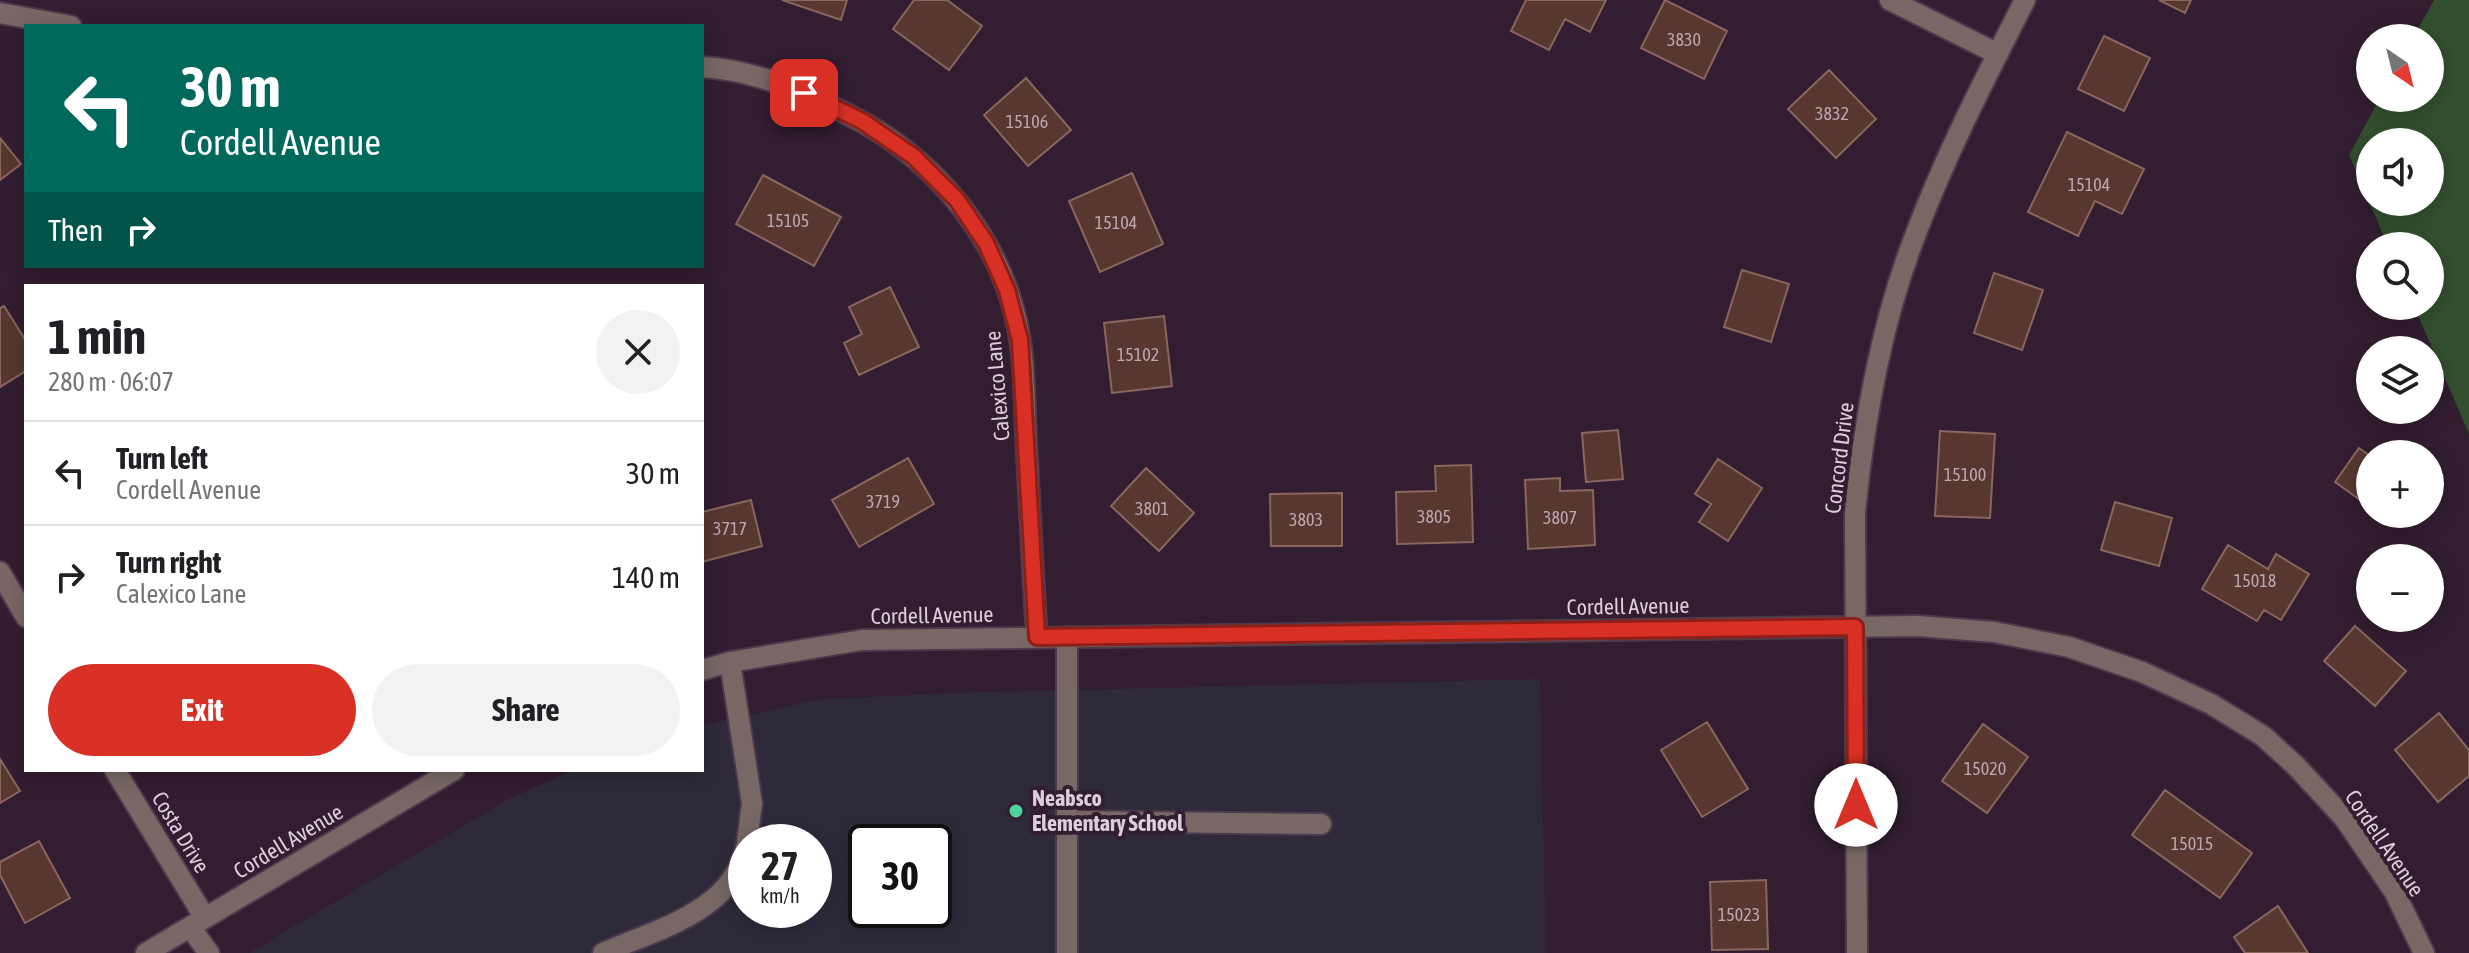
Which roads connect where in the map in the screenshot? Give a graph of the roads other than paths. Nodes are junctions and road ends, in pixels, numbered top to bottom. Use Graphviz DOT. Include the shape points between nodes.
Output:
graph roads {
  1 [pos="1890,0"];
  2 [pos="2025,0"];
  3 [pos="0,13"];
  4 [pos="60,24"];
  5 [pos="1998,54"];
  6 [pos="704,67"];
  7 [pos="0,572"];
  8 [pos="24,614"];
  9 [pos="1855,627"];
  10 [pos="1037,637"];
  11 [pos="1067,637"];
  12 [pos="730,662"];
  13 [pos="704,669"];
  14 [pos="116,772"];
  15 [pos="451,772"];
  16 [pos="1067,821"];
  17 [pos="749,824"];
  18 [pos="1321,824"];
  19 [pos="728,887"];
  20 [pos="198,923"];
  21 [pos="146,953"];
  22 [pos="209,953"];
  23 [pos="603,953"];
  24 [pos="1067,953"];
  25 [pos="1857,953"];
  26 [pos="2424,953"];
  1 -- 5 [label="street"];
  2 -- 5 [label="street, Concord Drive"];
  3 -- 4 [label="street"];
  5 -- 9 [label="street, Concord Drive" via="1911,247 1870,398 1855,512"];
  6 -- 10 [label="street, Calexico Lane" via="763,77 862,121 913,156 957,200 986,243 1007,290 1020,340"];
  7 -- 8 [label="street"];
  9 -- 11 [label="street, Cordell Avenue"];
  9 -- 25 [label="street, Concord Drive"];
  9 -- 26 [label="street, Cordell Avenue" via="1994,632 2069,647 2211,704 2263,736 2345,819 2394,891"];
  10 -- 11 [label="street, Cordell Avenue"];
  10 -- 12 [label="street, Cordell Avenue" via="862,640"];
  11 -- 16 [label="street"];
  12 -- 13 [label="street, Cordell Avenue"];
  12 -- 17 [label="street" via="752,803"];
  14 -- 20 [label="street, Costa Drive"];
  15 -- 20 [label="street, Cordell Avenue"];
  16 -- 18 [label="street"];
  16 -- 24 [label="street"];
  19 -- 23 [label="street" via="696,913"];
  20 -- 21 [label="street, Cordell Avenue"];
  20 -- 22 [label="street, Costa Drive"];
}
